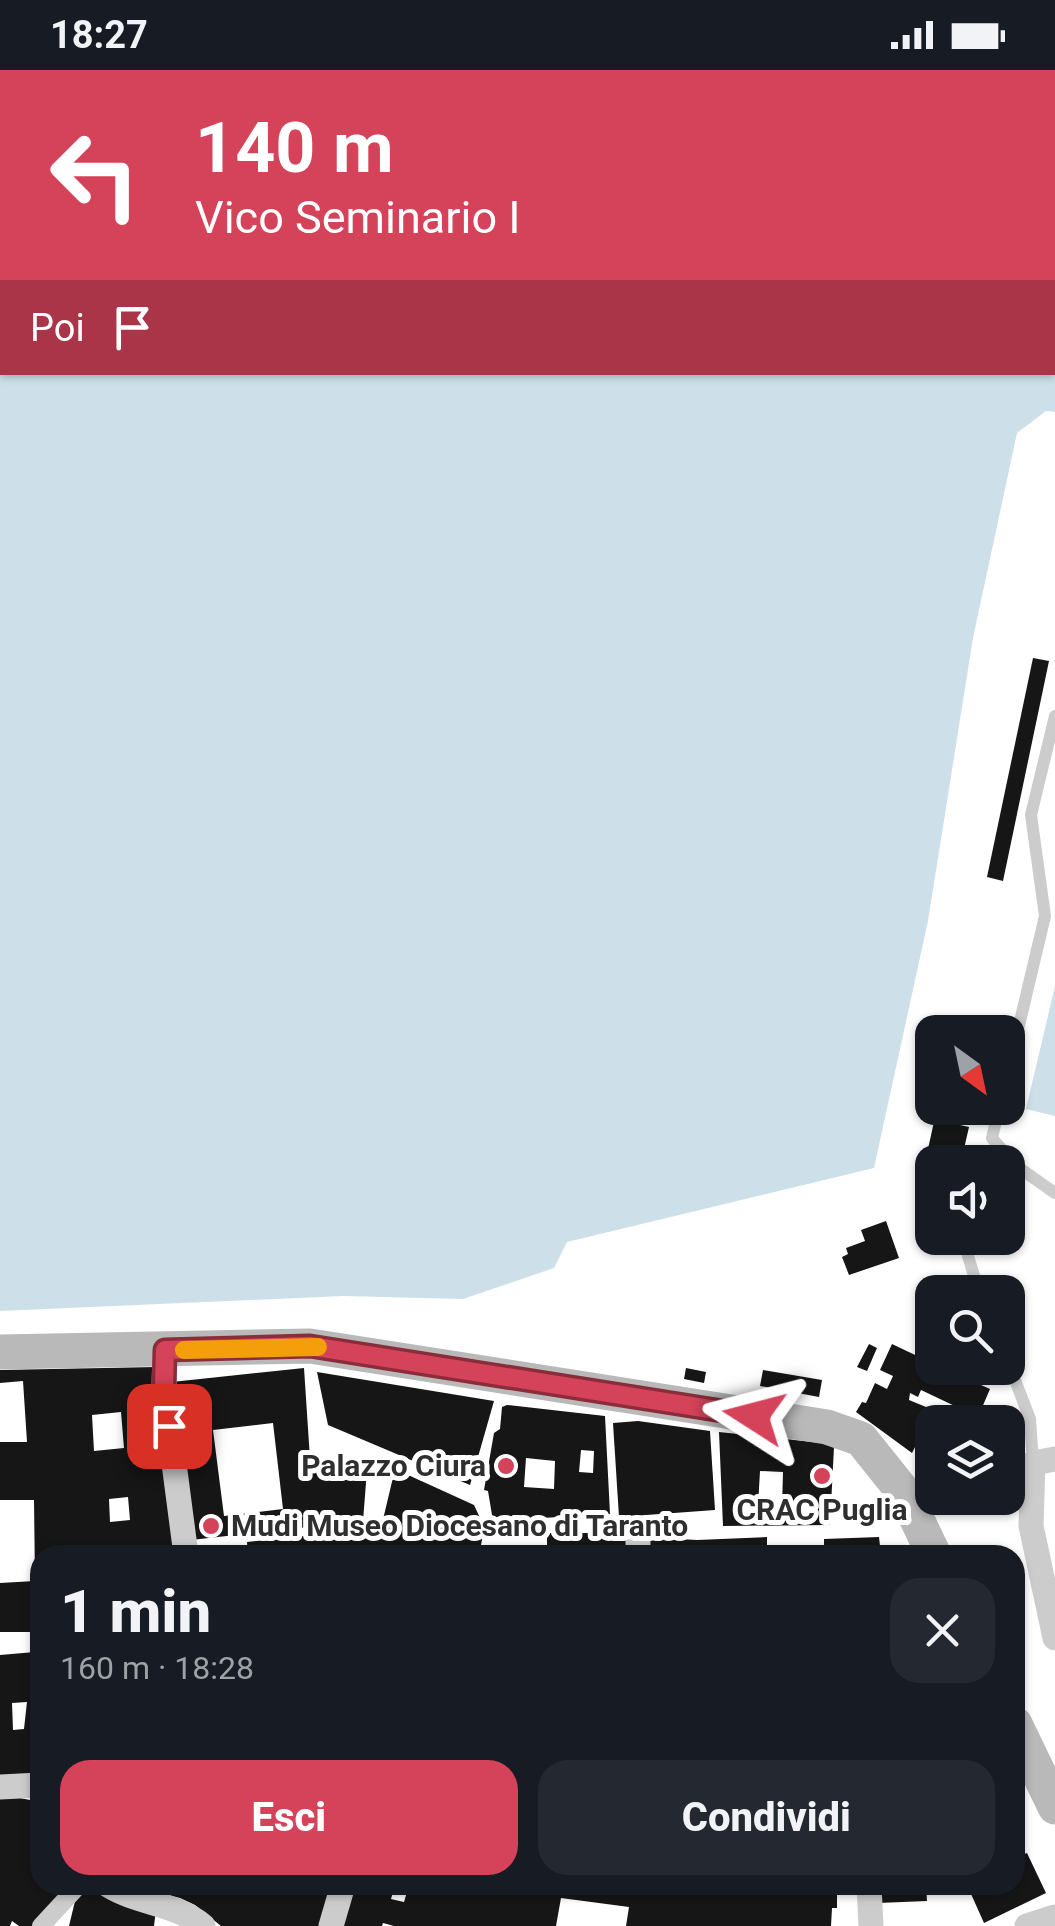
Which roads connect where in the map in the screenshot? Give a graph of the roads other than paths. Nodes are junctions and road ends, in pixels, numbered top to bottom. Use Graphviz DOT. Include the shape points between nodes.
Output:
graph roads {
  1 [pos="1055,716"];
  2 [pos="1021,1015"];
  3 [pos="1025,1177"];
  4 [pos="1055,1193"];
  5 [pos="165,1350"];
  6 [pos="0,1352"];
  7 [pos="1017,1385"];
  8 [pos="1044,1461"];
  9 [pos="185,1545"];
  10 [pos="929,1545"];
  11 [pos="1055,1638"];
  12 [pos="1025,1745"];
  13 [pos="30,1785"];
  14 [pos="0,1787"];
  15 [pos="1055,1807"];
  16 [pos="70,1895"];
  17 [pos="129,1895"];
  18 [pos="341,1895"];
  19 [pos="869,1895"];
  20 [pos="1055,1916"];
  21 [pos="41,1926"];
  22 [pos="203,1926"];
  23 [pos="331,1926"];
  24 [pos="871,1926"];
  25 [pos="1026,1926"];
  1 -- 2 [label="lane" via="1032,815 1044,916"];
  3 -- 4 [label="lane"];
  5 -- 6 [label="main road"];
  5 -- 9 [label="street"];
  5 -- 10 [label="main road" via="310,1346 828,1427 861,1439 905,1494"];
  7 -- 8 [label="lane"];
  8 -- 11 [label="street" via="1031,1526"];
  12 -- 15 [label="main road"];
  13 -- 14 [label="street"];
  16 -- 21 [label="street"];
  17 -- 22 [label="street" via="181,1911"];
  18 -- 23 [label="street"];
  19 -- 24 [label="street"];
  20 -- 25 [label="street"];
}
